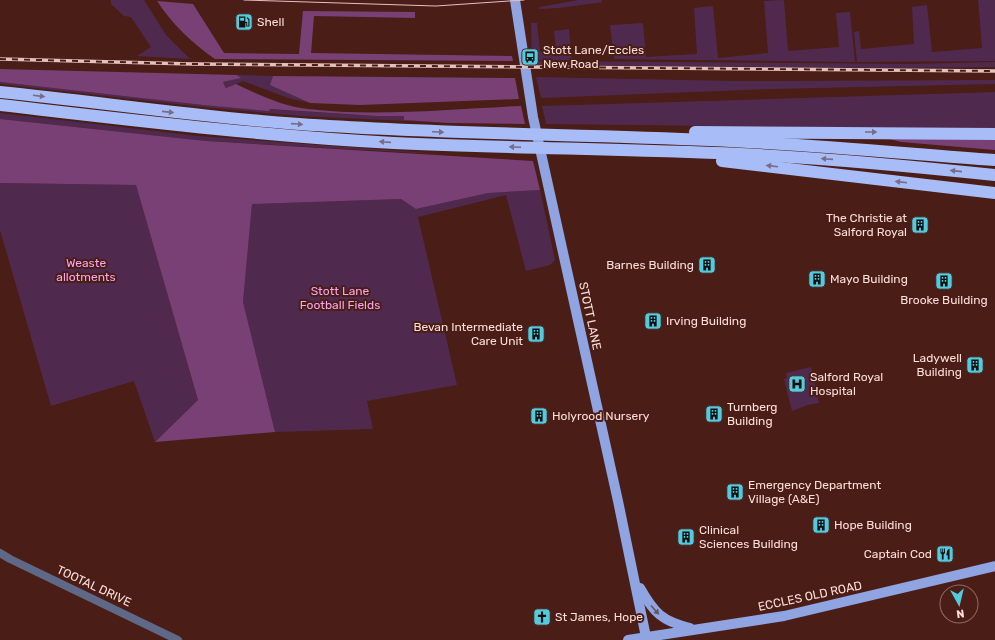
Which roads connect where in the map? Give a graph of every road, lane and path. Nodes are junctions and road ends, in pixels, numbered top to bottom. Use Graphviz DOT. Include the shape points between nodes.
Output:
graph roads {
  1 [pos="515,0"];
  2 [pos="0,92"];
  3 [pos="0,105"];
  4 [pos="995,134"];
  5 [pos="580,136"];
  6 [pos="572,149"];
  7 [pos="995,160"];
  8 [pos="995,175"];
  9 [pos="995,193"];
  10 [pos="0,552"];
  11 [pos="995,566"];
  12 [pos="634,577"];
  13 [pos="696,629"];
  14 [pos="646,637"];
  15 [pos="178,640"];
  16 [pos="628,640"];
  1 -- 12 [label="main road, STOTT LANE" via="533,117"];
  2 -- 5 [label="highway, one-way" via="299,124"];
  6 -- 3 [label="highway, one-way" via="301,136"];
  5 -- 4 [label="highway, one-way" via="709,132"];
  5 -- 7 [label="highway" via="810,145"];
  8 -- 6 [label="highway, one-way" via="740,154"];
  9 -- 6 [label="highway, one-way" via="746,163"];
  10 -- 15 [label="street, TOOTAL DRIVE"];
  11 -- 13 [label="main road, ECCLES OLD ROAD" via="784,616"];
  12 -- 13 [label="main road, one-way" via="656,614 677,625"];
  12 -- 14 [label="main road, STOTT LANE"];
  13 -- 14 [label="main road, ECCLES OLD ROAD"];
  14 -- 16 [label="main road, ECCLES OLD ROAD"];
}
